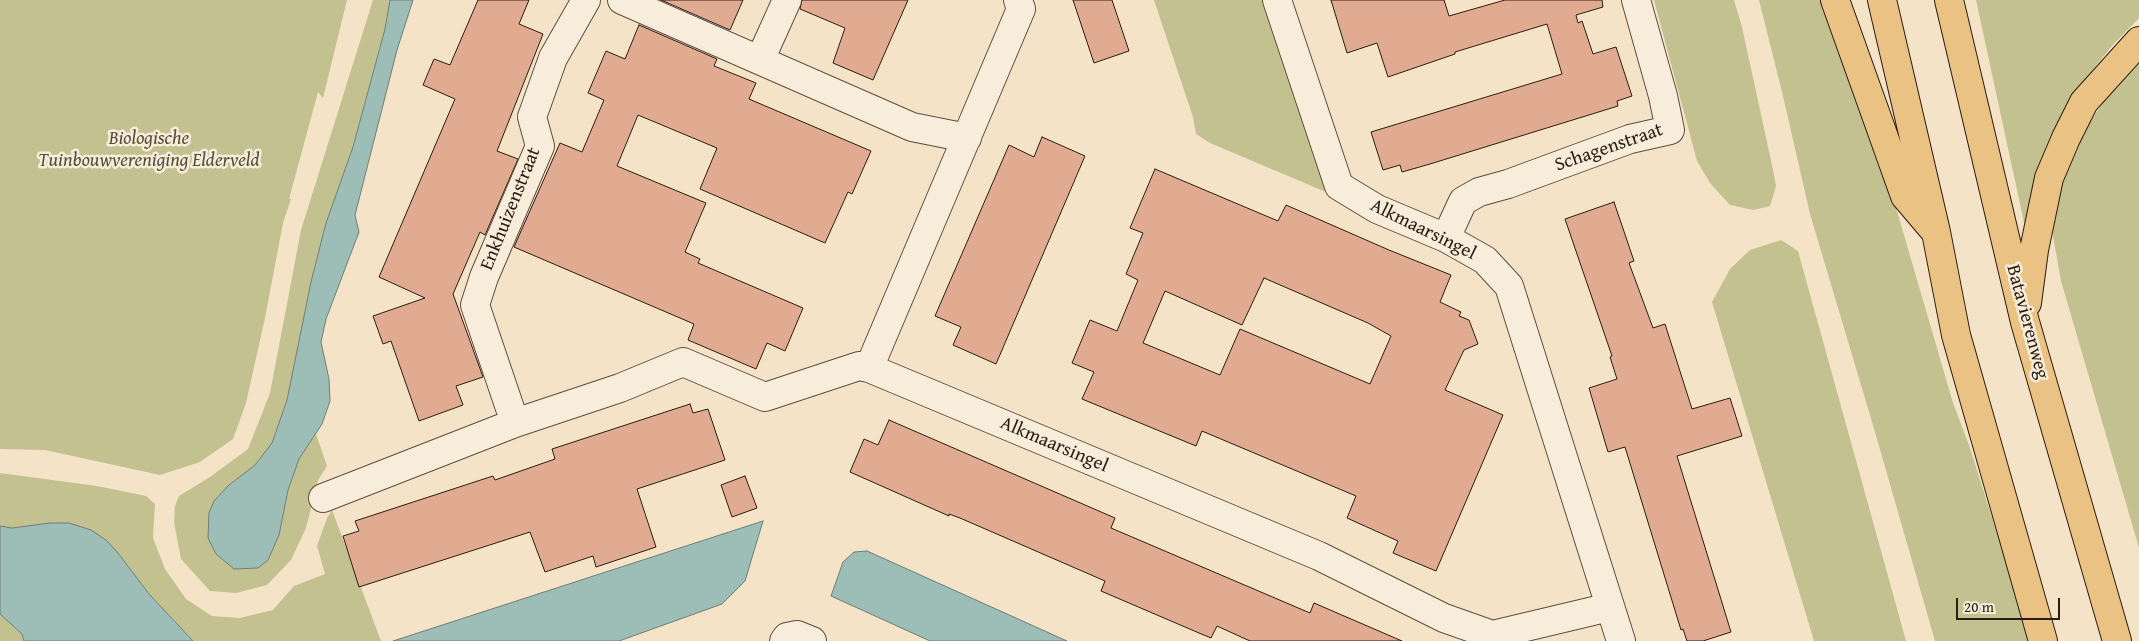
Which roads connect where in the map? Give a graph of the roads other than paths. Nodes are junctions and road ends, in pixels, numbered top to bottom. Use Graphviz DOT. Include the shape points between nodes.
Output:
graph roads {
  1 [pos="586,0"];
  2 [pos="622,0"];
  3 [pos="787,0"];
  4 [pos="1018,0"];
  5 [pos="1277,0"];
  6 [pos="1636,0"];
  7 [pos="1835,0"];
  8 [pos="1882,0"];
  9 [pos="1949,0"];
  10 [pos="2139,41"];
  11 [pos="760,60"];
  12 [pos="966,138"];
  13 [pos="1936,232"];
  14 [pos="1446,238"];
  15 [pos="2025,322"];
  16 [pos="869,368"];
  17 [pos="515,424"];
  18 [pos="323,498"];
  19 [pos="1610,607"];
  20 [pos="784,641"];
  21 [pos="812,641"];
  22 [pos="1621,641"];
  23 [pos="2043,641"];
  24 [pos="2117,641"];
  1 -- 17 [label="street, Enkhuizenstraat" via="553,58 532,117 540,146 475,304"];
  2 -- 11 [label="street"];
  3 -- 11 [label="street"];
  4 -- 12 [label="street" via="1021,9"];
  5 -- 14 [label="street, Alkmaarsingel" via="1340,186 1377,209"];
  6 -- 14 [label="street, Schagenstraat" via="1664,96 1670,130 1630,139 1479,192 1463,201"];
  7 -- 13 [label="main road" via="1905,196"];
  8 -- 13 [label="main road"];
  9 -- 15 [label="main road, Batavierenweg"];
  10 -- 15 [label="main road" via="2084,102 2049,178 2034,250"];
  11 -- 12 [label="street" via="912,126"];
  12 -- 16 [label="street"];
  13 -- 23 [label="main road" via="1956,335"];
  14 -- 19 [label="street, Alkmaarsingel" via="1485,260 1509,286"];
  15 -- 24 [label="main road, Batavierenweg"];
  16 -- 17 [label="street" via="859,366 765,397 683,362 620,388"];
  16 -- 19 [label="street, Alkmaarsingel" via="1319,556 1444,618 1492,635"];
  17 -- 18 [label="street"];
  19 -- 22 [label="street, Alkmaarsingel"];
  20 -- 21 [label="street" via="797,635"];
}
